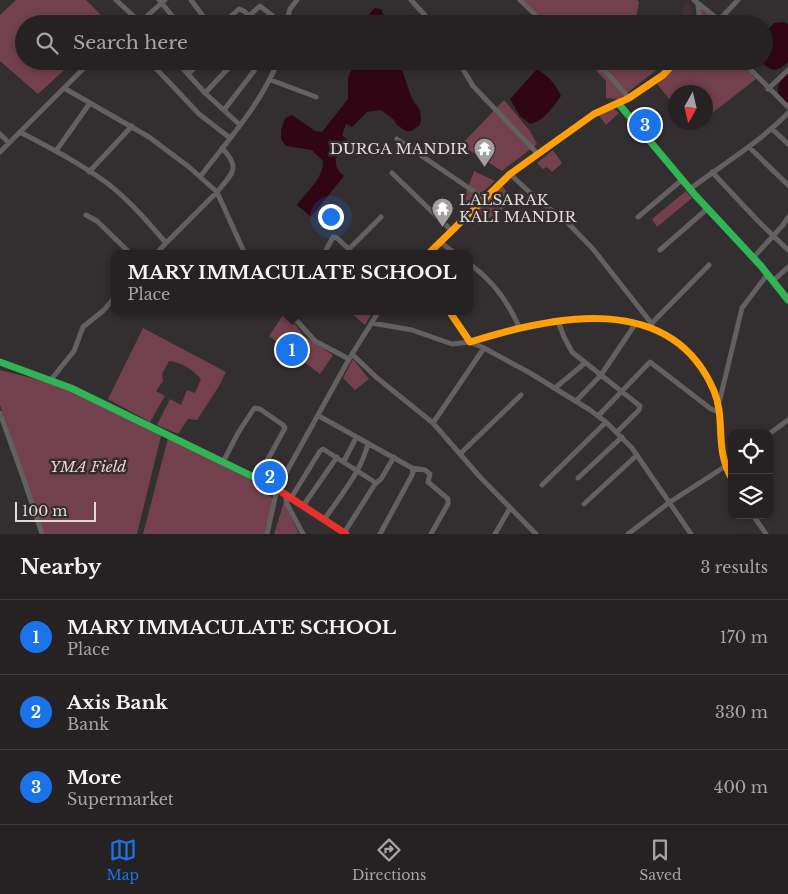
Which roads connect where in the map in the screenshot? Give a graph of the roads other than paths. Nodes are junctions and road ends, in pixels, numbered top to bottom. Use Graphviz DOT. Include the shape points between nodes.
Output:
graph roads {
  1 [pos="116,0"];
  2 [pos="191,0"];
  3 [pos="297,0"];
  4 [pos="411,0"];
  5 [pos="520,0"];
  6 [pos="694,0"];
  7 [pos="738,0"];
  8 [pos="162,1"];
  9 [pos="698,4"];
  10 [pos="132,15"];
  11 [pos="148,15"];
  12 [pos="172,15"];
  13 [pos="202,15"];
  14 [pos="231,15"];
  15 [pos="249,15"];
  16 [pos="272,15"];
  17 [pos="288,15"];
  18 [pos="425,15"];
  19 [pos="536,15"];
  20 [pos="699,15"];
  21 [pos="710,15"];
  22 [pos="724,15"];
  23 [pos="82,70"];
  24 [pos="157,70"];
  25 [pos="184,70"];
  26 [pos="192,70"];
  27 [pos="227,70"];
  28 [pos="254,70"];
  29 [pos="275,70"];
  30 [pos="463,70"];
  31 [pos="602,70"];
  32 [pos="668,70"];
  33 [pos="750,70"];
  34 [pos="788,70"];
  35 [pos="188,74"];
  36 [pos="271,80"];
  37 [pos="64,88"];
  38 [pos="768,89"];
  39 [pos="205,93"];
  40 [pos="316,97"];
  41 [pos="630,98"];
  42 [pos="90,103"];
  43 [pos="618,103"];
  44 [pos="788,107"];
  45 [pos="224,110"];
  46 [pos="788,113"];
  47 [pos="240,125"];
  48 [pos="132,126"];
  49 [pos="772,129"];
  50 [pos="20,132"];
  51 [pos="0,134"];
  52 [pos="230,138"];
  53 [pos="397,138"];
  54 [pos="9,143"];
  55 [pos="788,144"];
  56 [pos="749,147"];
  57 [pos="222,148"];
  58 [pos="56,151"];
  59 [pos="0,152"];
  60 [pos="538,154"];
  61 [pos="89,172"];
  62 [pos="712,172"];
  63 [pos="392,173"];
  64 [pos="510,174"];
  65 [pos="200,177"];
  66 [pos="683,179"];
  67 [pos="788,185"];
  68 [pos="690,189"];
  69 [pos="218,192"];
  70 [pos="485,198"];
  71 [pos="707,209"];
  72 [pos="86,215"];
  73 [pos="381,217"];
  74 [pos="638,217"];
  75 [pos="788,217"];
  76 [pos="452,231"];
  77 [pos="774,236"];
  78 [pos="440,242"];
  79 [pos="166,244"];
  80 [pos="348,248"];
  81 [pos="127,250"];
  82 [pos="160,250"];
  83 [pos="243,250"];
  84 [pos="326,250"];
  85 [pos="432,250"];
  86 [pos="451,250"];
  87 [pos="660,250"];
  88 [pos="788,250"];
  89 [pos="753,258"];
  90 [pos="709,265"];
  91 [pos="473,267"];
  92 [pos="788,267"];
  93 [pos="770,278"];
  94 [pos="788,300"];
  95 [pos="111,302"];
  96 [pos="292,315"];
  97 [pos="298,315"];
  98 [pos="377,315"];
  99 [pos="452,315"];
  100 [pos="295,318"];
  101 [pos="558,321"];
  102 [pos="372,323"];
  103 [pos="636,323"];
  104 [pos="650,325"];
  105 [pos="519,327"];
  106 [pos="470,342"];
  107 [pos="484,348"];
  108 [pos="351,357"];
  109 [pos="0,362"];
  110 [pos="585,362"];
  111 [pos="601,375"];
  112 [pos="50,381"];
  113 [pos="555,388"];
  114 [pos="622,391"];
  115 [pos="521,395"];
  116 [pos="576,401"];
  117 [pos="719,404"];
  118 [pos="719,412"];
  119 [pos="0,413"];
  120 [pos="319,416"];
  121 [pos="598,416"];
  122 [pos="606,422"];
  123 [pos="786,422"];
  124 [pos="434,423"];
  125 [pos="788,429"];
  126 [pos="773,431"];
  127 [pos="617,432"];
  128 [pos="622,437"];
  129 [pos="356,438"];
  130 [pos="368,444"];
  131 [pos="460,454"];
  132 [pos="637,455"];
  133 [pos="337,457"];
  134 [pos="394,457"];
  135 [pos="344,461"];
  136 [pos="223,462"];
  137 [pos="728,464"];
  138 [pos="724,467"];
  139 [pos="412,468"];
  140 [pos="357,470"];
  141 [pos="729,474"];
  142 [pos="578,478"];
  143 [pos="257,479"];
  144 [pos="376,483"];
  145 [pos="542,485"];
  146 [pos="277,489"];
  147 [pos="288,496"];
  148 [pos="670,502"];
  149 [pos="584,504"];
  150 [pos="304,506"];
  151 [pos="510,508"];
  152 [pos="756,519"];
  153 [pos="324,520"];
  154 [pos="345,533"];
  155 [pos="42,534"];
  156 [pos="267,534"];
  157 [pos="303,534"];
  158 [pos="380,534"];
  159 [pos="431,534"];
  160 [pos="495,534"];
  161 [pos="536,534"];
  162 [pos="628,534"];
  163 [pos="692,534"];
  164 [pos="766,534"];
  1 -- 10 [label="street"];
  2 -- 13 [label="street"];
  3 -- 17 [label="street"];
  4 -- 18 [label="street"];
  5 -- 19 [label="street"];
  6 -- 9 [label="street"];
  7 -- 22 [label="street"];
  8 -- 11 [label="street"];
  8 -- 12 [label="street"];
  9 -- 20 [label="street"];
  9 -- 21 [label="street"];
  14 -- 15 [label="street" via="237,9"];
  15 -- 16 [label="street" via="262,6"];
  23 -- 37 [label="street"];
  24 -- 52 [label="street" via="199,114"];
  25 -- 35 [label="street"];
  26 -- 35 [label="street"];
  27 -- 39 [label="street"];
  28 -- 45 [label="street"];
  29 -- 36 [label="street"];
  30 -- 60 [label="street" via="473,86"];
  31 -- 41 [label="street"];
  32 -- 41 [label="street"];
  33 -- 38 [label="street"];
  34 -- 38 [label="street"];
  35 -- 39 [label="street"];
  36 -- 40 [label="street"];
  36 -- 47 [label="street"];
  37 -- 42 [label="street"];
  37 -- 50 [label="street"];
  38 -- 44 [label="street"];
  39 -- 45 [label="street"];
  41 -- 43 [label="street"];
  42 -- 48 [label="street"];
  42 -- 58 [label="street"];
  43 -- 60 [label="street" via="594,114"];
  43 -- 66 [label="street"];
  45 -- 47 [label="street"];
  46 -- 49 [label="street"];
  47 -- 52 [label="street"];
  48 -- 61 [label="street"];
  48 -- 65 [label="street"];
  49 -- 55 [label="street"];
  49 -- 56 [label="street"];
  50 -- 54 [label="street"];
  50 -- 58 [label="street"];
  51 -- 54 [label="street"];
  52 -- 57 [label="street"];
  53 -- 70 [label="street"];
  54 -- 59 [label="street"];
  56 -- 62 [label="street"];
  56 -- 67 [label="street"];
  57 -- 65 [label="street"];
  57 -- 69 [label="street" via="234,167"];
  58 -- 61 [label="street"];
  60 -- 64 [label="street"];
  61 -- 79 [label="street" via="144,217"];
  62 -- 68 [label="street"];
  62 -- 77 [label="street"];
  63 -- 76 [label="street"];
  64 -- 70 [label="street"];
  64 -- 104 [label="street" via="593,249"];
  65 -- 69 [label="street"];
  66 -- 68 [label="street"];
  66 -- 74 [label="street"];
  68 -- 71 [label="street"];
  69 -- 79 [label="street"];
  69 -- 83 [label="street"];
  70 -- 76 [label="street"];
  71 -- 87 [label="street"];
  71 -- 89 [label="street"];
  72 -- 81 [label="street" via="97,221"];
  73 -- 80 [label="street"];
  75 -- 77 [label="street"];
  76 -- 78 [label="street"];
  77 -- 88 [label="street"];
  77 -- 89 [label="street"];
  78 -- 85 [label="street"];
  78 -- 86 [label="street"];
  79 -- 82 [label="street"];
  80 -- 84 [label="street" via="333,236"];
  89 -- 93 [label="street"];
  90 -- 104 [label="street"];
  91 -- 105 [label="street" via="496,287"];
  92 -- 93 [label="street"];
  93 -- 94 [label="street"];
  93 -- 117 [label="street" via="742,308"];
  95 -- 112 [label="street" via="83,327 74,351"];
  96 -- 100 [label="street"];
  97 -- 100 [label="street"];
  98 -- 102 [label="street"];
  99 -- 106 [label="street"];
  100 -- 108 [label="street" via="315,341"];
  101 -- 103 [label="street"];
  101 -- 105 [label="street"];
  101 -- 110 [label="street" via="572,352"];
  102 -- 106 [label="street" via="412,330 452,344"];
  102 -- 108 [label="street"];
  103 -- 104 [label="street"];
  103 -- 111 [label="street"];
  104 -- 117 [label="street" via="695,359"];
  105 -- 106 [label="street"];
  106 -- 107 [label="street"];
  107 -- 113 [label="street"];
  107 -- 124 [label="street"];
  108 -- 120 [label="street"];
  108 -- 124 [label="street"];
  109 -- 112 [label="street"];
  110 -- 111 [label="street"];
  110 -- 113 [label="street"];
  111 -- 114 [label="street"];
  111 -- 116 [label="street"];
  112 -- 136 [label="street" via="71,388"];
  113 -- 116 [label="street"];
  114 -- 118 [label="street" via="650,362"];
  114 -- 121 [label="street"];
  114 -- 127 [label="street" via="640,407"];
  115 -- 131 [label="street"];
  116 -- 121 [label="street"];
  117 -- 118 [label="street"];
  118 -- 138 [label="street"];
  119 -- 155 [label="street"];
  120 -- 129 [label="street"];
  120 -- 146 [label="street"];
  121 -- 122 [label="street"];
  122 -- 127 [label="street"];
  122 -- 145 [label="street"];
  123 -- 125 [label="street"];
  123 -- 126 [label="street"];
  124 -- 131 [label="street"];
  127 -- 128 [label="street"];
  128 -- 132 [label="street"];
  128 -- 142 [label="street"];
  129 -- 130 [label="street"];
  129 -- 135 [label="street"];
  130 -- 134 [label="street"];
  130 -- 140 [label="street"];
  131 -- 151 [label="street"];
  132 -- 148 [label="street"];
  132 -- 149 [label="street"];
  133 -- 135 [label="street"];
  133 -- 147 [label="street" via="325,449 320,450"];
  133 -- 150 [label="street"];
  134 -- 139 [label="street"];
  134 -- 144 [label="street"];
  135 -- 140 [label="street"];
  136 -- 143 [label="street"];
  136 -- 143 [label="street" via="253,410 260,409 285,428"];
  137 -- 138 [label="street"];
  138 -- 141 [label="street"];
  138 -- 148 [label="street"];
  139 -- 158 [label="street" via="413,473"];
  139 -- 159 [label="street" via="430,474 428,482 448,499"];
  140 -- 144 [label="street"];
  140 -- 153 [label="street"];
  143 -- 146 [label="street"];
  144 -- 154 [label="street"];
  146 -- 147 [label="street"];
  146 -- 156 [label="street"];
  147 -- 150 [label="street"];
  147 -- 157 [label="street" via="287,504"];
  148 -- 162 [label="street"];
  148 -- 163 [label="street"];
  150 -- 153 [label="street"];
  151 -- 160 [label="street"];
  151 -- 161 [label="street"];
  152 -- 164 [label="street"];
  153 -- 154 [label="street"];
}
